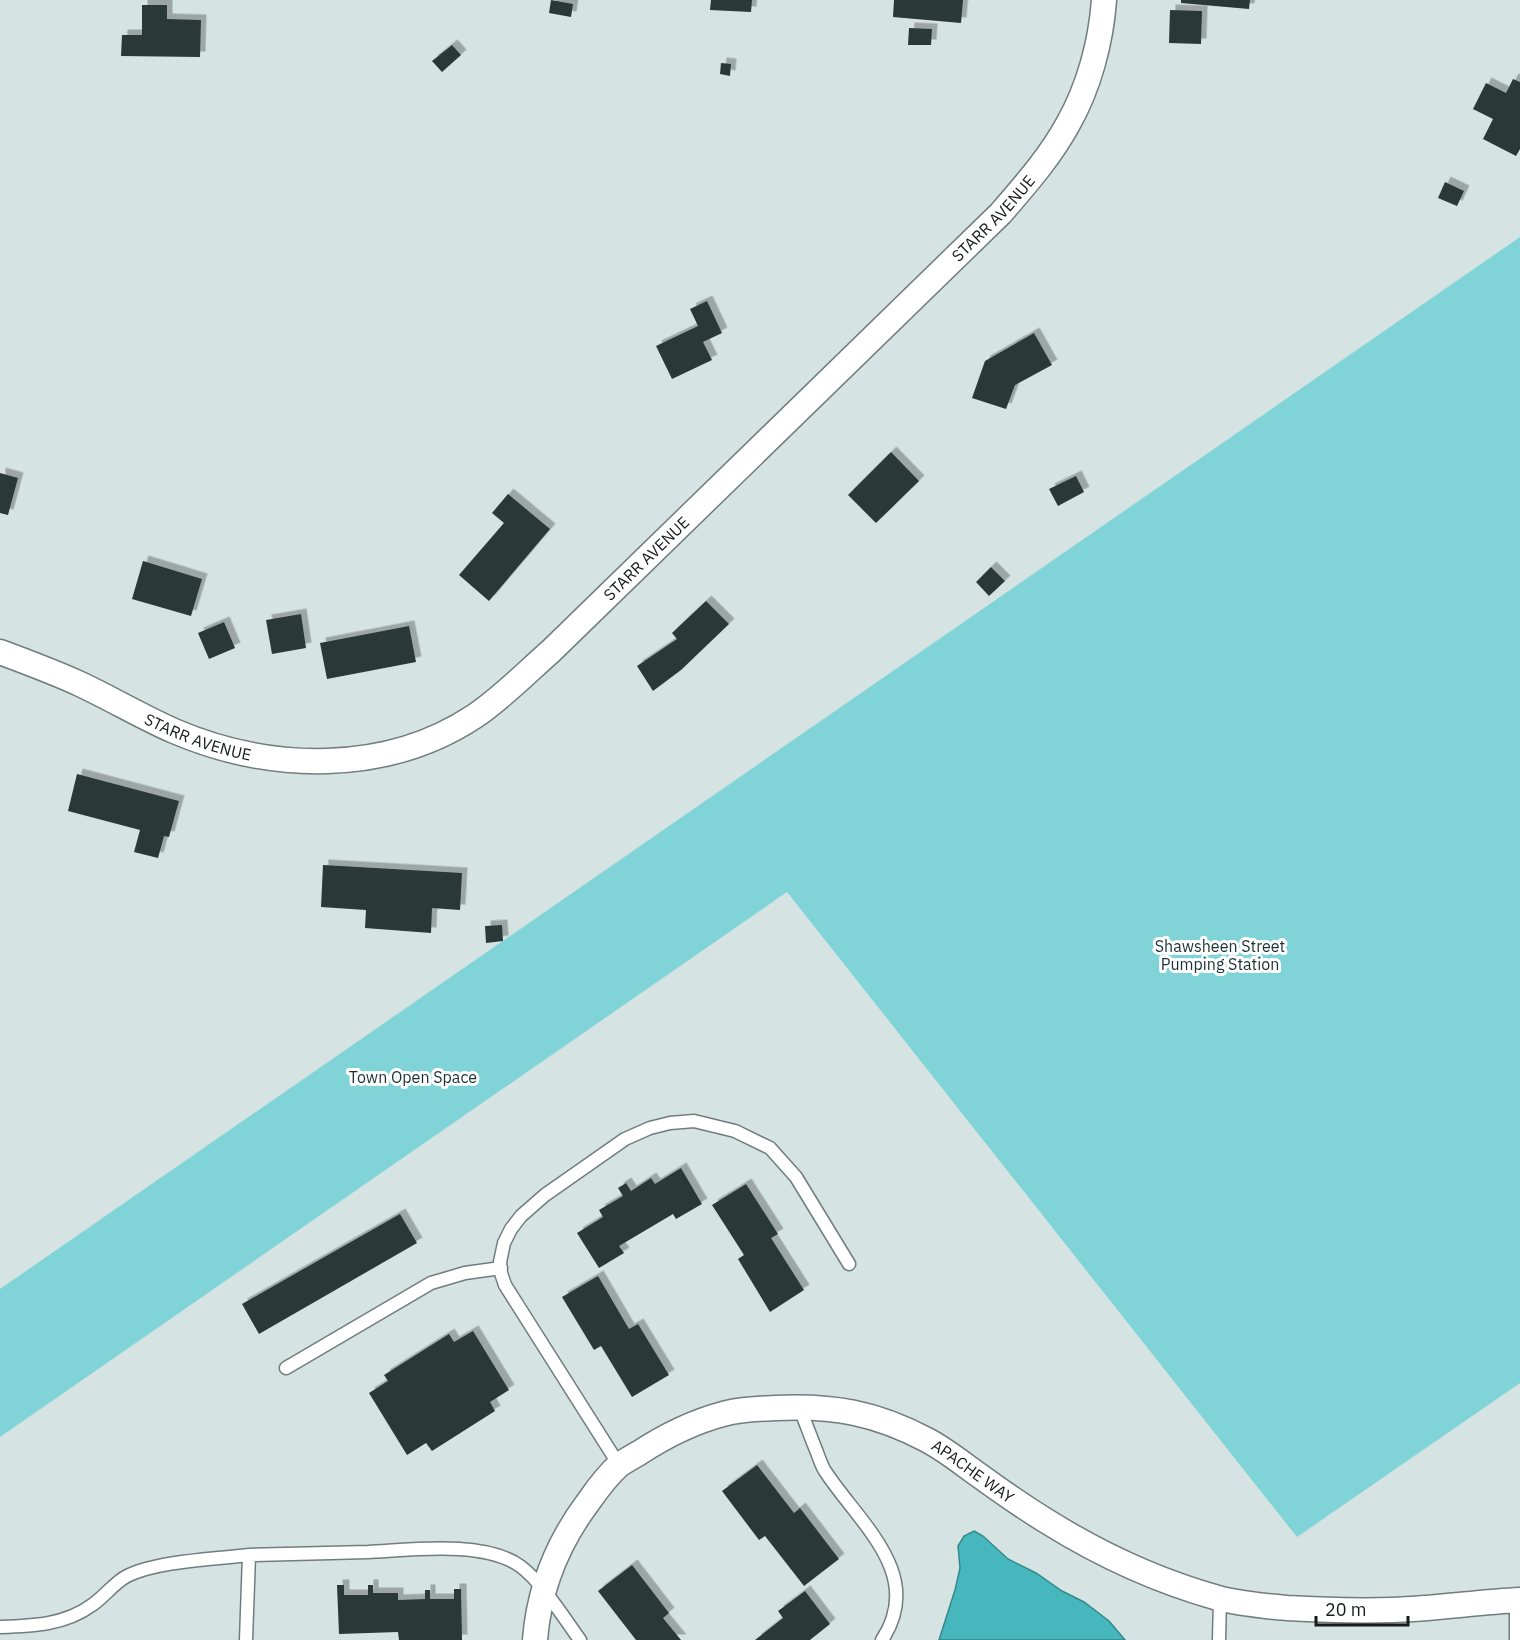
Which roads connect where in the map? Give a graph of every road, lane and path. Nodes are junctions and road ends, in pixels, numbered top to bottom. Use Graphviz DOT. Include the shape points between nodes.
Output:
graph roads {
  1 [pos="1104,0"];
  2 [pos="0,652"];
  3 [pos="849,1264"];
  4 [pos="501,1268"];
  5 [pos="286,1368"];
  6 [pos="799,1406"];
  7 [pos="620,1465"];
  8 [pos="249,1555"];
  9 [pos="543,1590"];
  10 [pos="1220,1598"];
  11 [pos="1518,1600"];
  12 [pos="0,1627"];
  13 [pos="246,1640"];
  14 [pos="535,1640"];
  15 [pos="580,1640"];
  16 [pos="882,1640"];
  17 [pos="1219,1640"];
  18 [pos="1516,1640"];
  1 -- 2 [label="street, STARR AVENUE" via="1093,61 1075,111 1043,163 1001,213 551,651 476,716 441,735 368,758 312,762 267,757 230,751 198,740 62,676"];
  3 -- 4 [label="lane" via="796,1177 770,1148 735,1131 694,1121 650,1128 625,1139 545,1195 511,1229 502,1252"];
  4 -- 5 [label="lane" via="465,1272 431,1283"];
  4 -- 7 [label="lane" via="505,1285"];
  6 -- 7 [label="street, APACHE WAY" via="723,1414 656,1442"];
  6 -- 10 [label="street, APACHE WAY" via="863,1414 903,1428 1084,1544 1126,1565"];
  6 -- 16 [label="lane" via="823,1469 880,1545 891,1566 896,1600"];
  7 -- 9 [label="street, APACHE WAY" via="577,1516"];
  8 -- 9 [label="lane" via="457,1549 503,1557 520,1566"];
  8 -- 12 [label="lane" via="147,1570 125,1577 93,1605 64,1620"];
  8 -- 13 [label="lane"];
  9 -- 14 [label="street, APACHE WAY"];
  9 -- 15 [label="lane"];
  10 -- 11 [label="street, APACHE WAY" via="1329,1611"];
  10 -- 17 [label="lane"];
  11 -- 18 [label="lane"];
}
